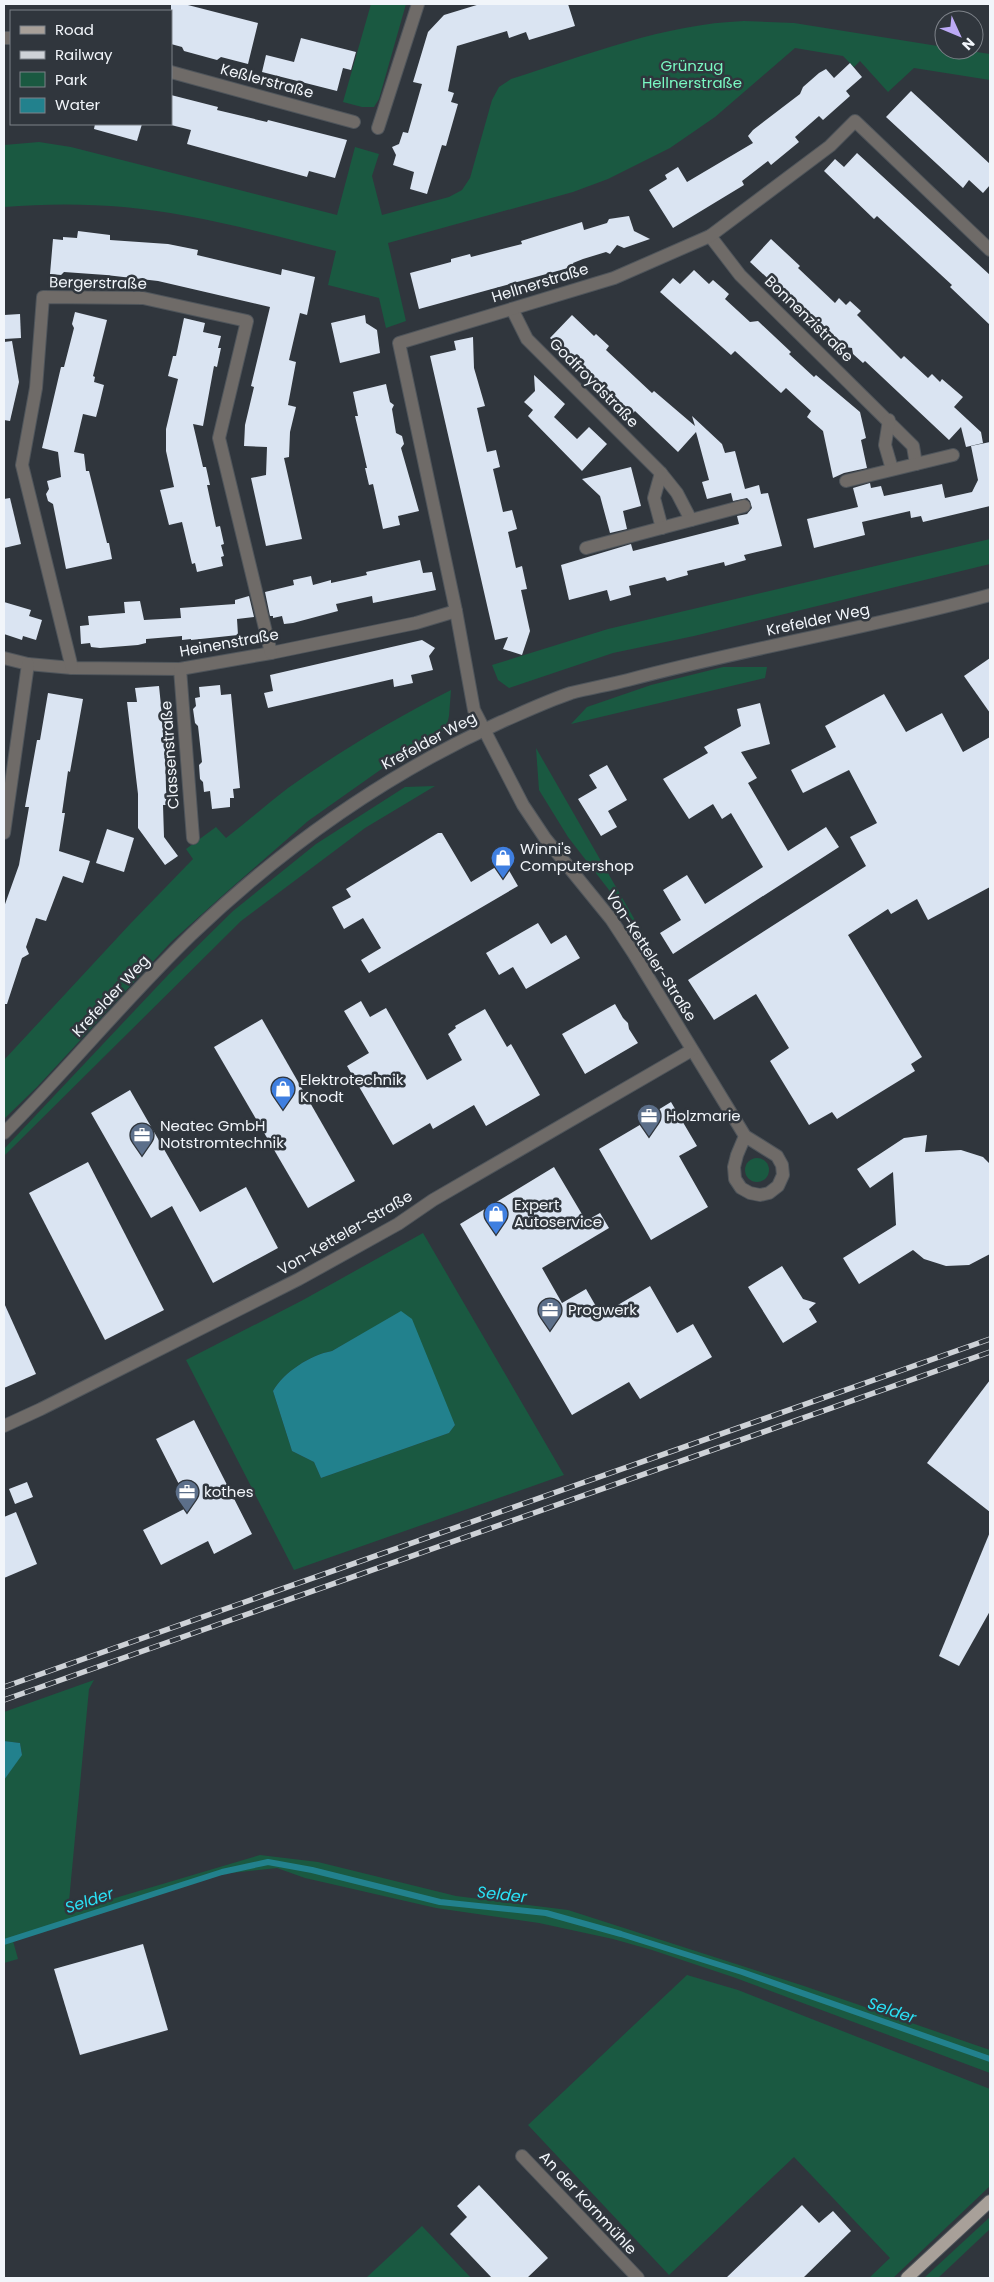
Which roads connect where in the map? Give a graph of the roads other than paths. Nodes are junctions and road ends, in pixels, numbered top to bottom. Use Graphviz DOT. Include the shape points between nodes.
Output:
graph roads {
  1 [pos="418,4"];
  2 [pos="172,72"];
  3 [pos="354,122"];
  4 [pos="378,128"];
  5 [pos="710,236"];
  6 [pos="990,250"];
  7 [pos="512,309"];
  8 [pos="889,420"];
  9 [pos="953,455"];
  10 [pos="916,464"];
  11 [pos="892,469"];
  12 [pos="661,473"];
  13 [pos="846,481"];
  14 [pos="744,506"];
  15 [pos="692,520"];
  16 [pos="662,528"];
  17 [pos="586,548"];
  18 [pos="990,595"];
  19 [pos="456,611"];
  20 [pos="271,653"];
  21 [pos="4,658"];
  22 [pos="28,664"];
  23 [pos="72,668"];
  24 [pos="180,669"];
  25 [pos="483,730"];
  26 [pos="4,833"];
  27 [pos="193,838"];
  28 [pos="692,1050"];
  29 [pos="4,1134"];
  30 [pos="745,1136"];
  31 [pos="4,1426"];
  32 [pos="522,2156"];
  33 [pos="990,2200"];
  34 [pos="631,2276"];
  35 [pos="907,2278"];
  1 -- 4 [label="street"];
  2 -- 3 [label="street, Keßlerstraße"];
  5 -- 6 [label="street, Hellnerstraße" via="830,146 855,121"];
  5 -- 7 [label="street, Hellnerstraße" via="614,278"];
  5 -- 8 [label="street, Bonnenzistraße" via="740,275"];
  7 -- 12 [label="street, Godfroydstraße" via="527,339"];
  7 -- 19 [label="street, Hellnerstraße" via="399,343"];
  8 -- 10 [label="street, Bonnenzistraße" via="913,446"];
  8 -- 11 [label="street" via="885,445"];
  9 -- 10 [label="street"];
  10 -- 11 [label="street"];
  11 -- 13 [label="street"];
  12 -- 15 [label="street, Godfroydstraße"];
  12 -- 16 [label="street" via="654,498"];
  14 -- 15 [label="street"];
  15 -- 16 [label="street"];
  16 -- 17 [label="street"];
  18 -- 25 [label="street, Krefelder Weg" via="926,613 687,664 573,693"];
  19 -- 20 [label="street, Heinenstraße" via="416,623"];
  19 -- 25 [label="street, Hellnerstraße" via="474,710"];
  20 -- 23 [label="street, Bergerstraße" via="219,438 246,321 144,298 43,297 36,388 22,465"];
  20 -- 24 [label="street, Heinenstraße"];
  21 -- 22 [label="street, Heinenstraße"];
  22 -- 23 [label="street, Heinenstraße"];
  22 -- 26 [label="street"];
  23 -- 24 [label="street, Heinenstraße"];
  24 -- 27 [label="street, Classenstraße"];
  25 -- 28 [label="street, Von-Ketteler-Straße" via="523,805 545,838 611,920"];
  25 -- 29 [label="street, Krefelder Weg" via="380,786 287,851 237,893 184,942"];
  28 -- 30 [label="street, Von-Ketteler-Straße"];
  28 -- 31 [label="street, Von-Ketteler-Straße" via="299,1279"];
  30 -- 30 [label="street, Von-Ketteler-Straße" via="737,1154 735,1179 750,1193 769,1193 778,1186 783,1175 782,1165 769,1149"];
  32 -- 34 [label="street, An der Kornmühle"];
  33 -- 35 [label="main road"];
}
